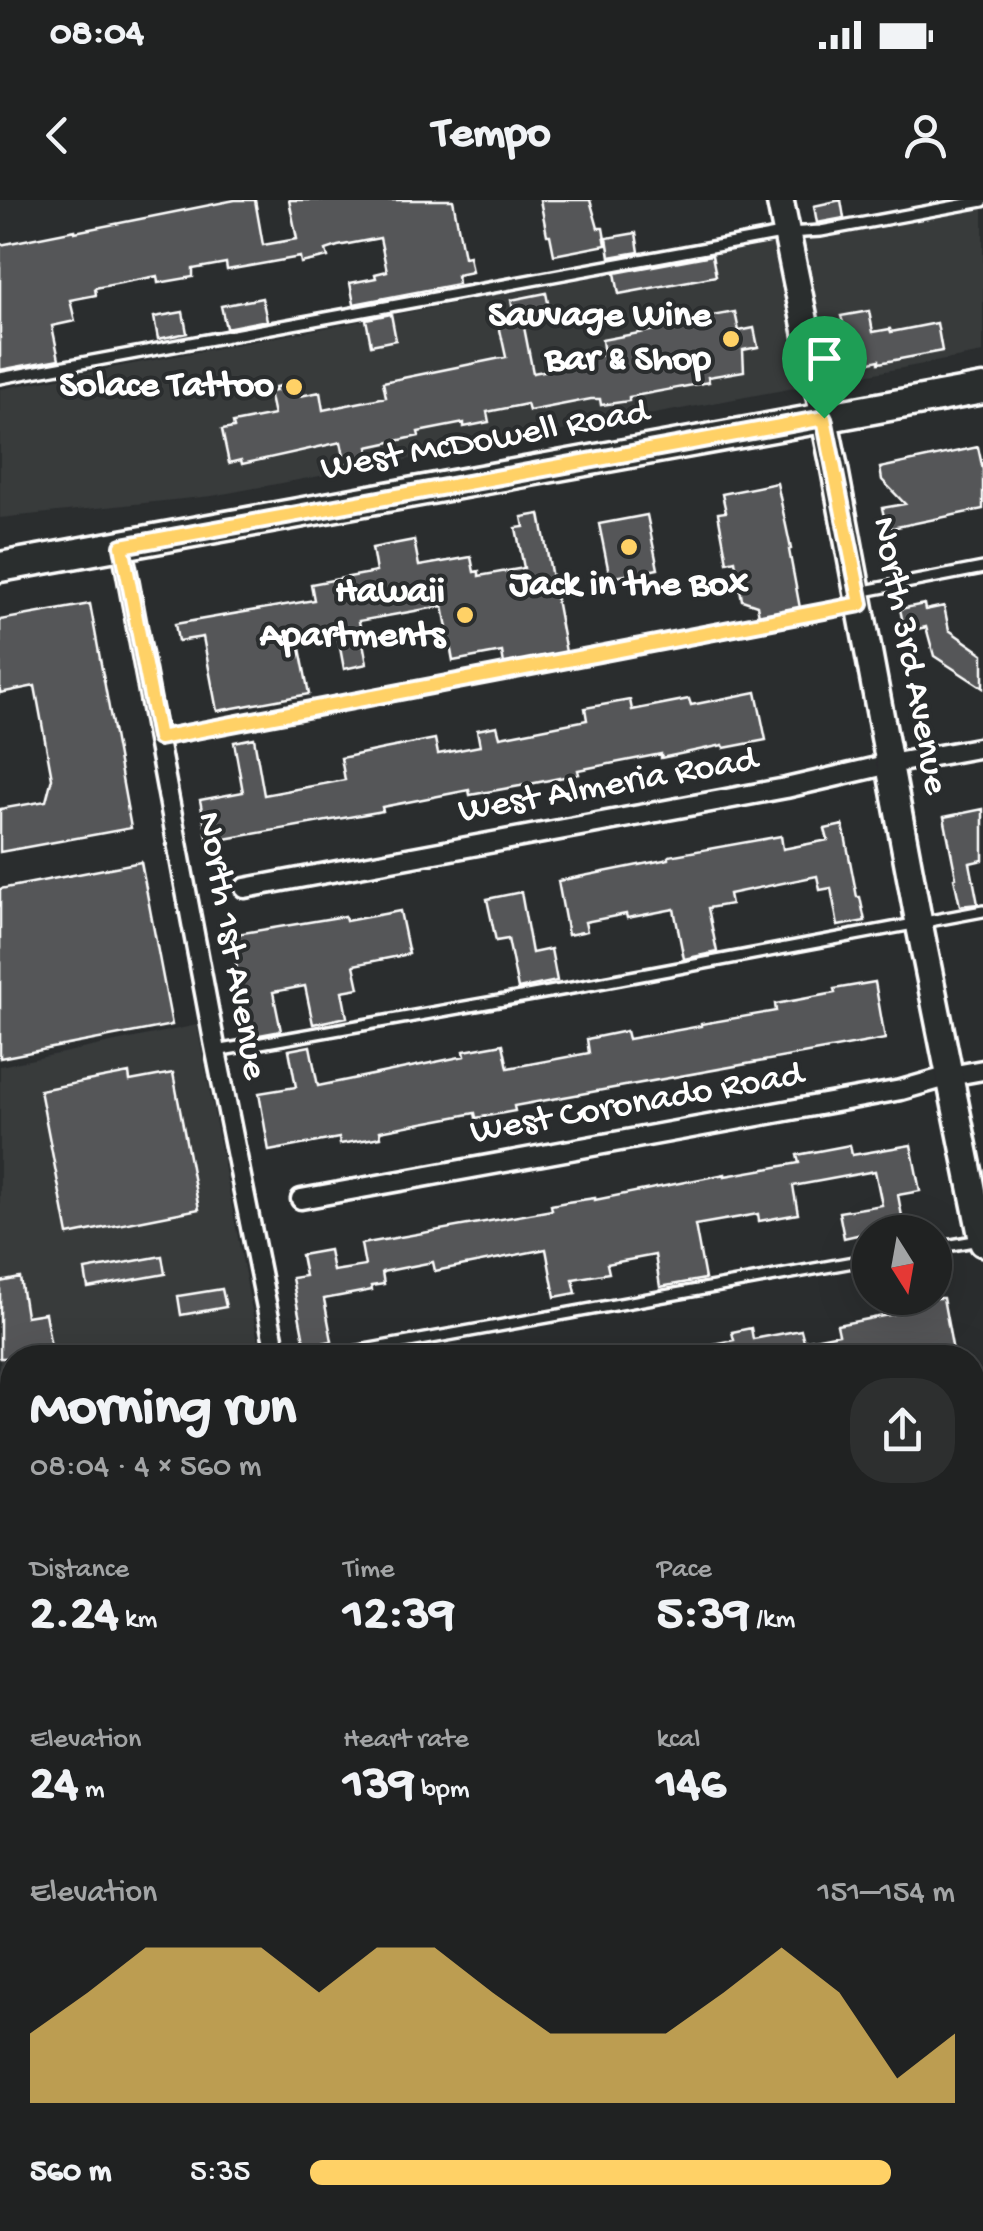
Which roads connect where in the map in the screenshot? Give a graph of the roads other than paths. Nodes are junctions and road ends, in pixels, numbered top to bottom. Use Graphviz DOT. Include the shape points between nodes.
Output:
graph roads {
  1 [pos="780,200"];
  2 [pos="983,200"];
  3 [pos="787,233"];
  4 [pos="0,378"];
  5 [pos="983,389"];
  6 [pos="824,418"];
  7 [pos="122,546"];
  8 [pos="0,567"];
  9 [pos="983,568"];
  10 [pos="860,598"];
  11 [pos="159,738"];
  12 [pos="983,747"];
  13 [pos="890,764"];
  14 [pos="245,888"];
  15 [pos="983,912"];
  16 [pos="919,923"];
  17 [pos="216,1051"];
  18 [pos="983,1070"];
  19 [pos="950,1076"];
  20 [pos="301,1199"];
  21 [pos="983,1240"];
  22 [pos="952,1245"];
  23 [pos="852,1262"];
  24 [pos="273,1345"];
  25 [pos="392,1345"];
  1 -- 3 [label="street, North 3rd Avenue"];
  2 -- 3 [label="lane"];
  3 -- 4 [label="lane"];
  3 -- 6 [label="street, North 3rd Avenue"];
  5 -- 6 [label="main road, West McDowell Road"];
  6 -- 7 [label="main road, West McDowell Road"];
  6 -- 10 [label="street, North 3rd Avenue"];
  7 -- 8 [label="main road, West McDowell Road"];
  7 -- 11 [label="street, North 1st Avenue"];
  9 -- 10 [label="lane"];
  10 -- 11 [label="lane"];
  10 -- 13 [label="street, North 3rd Avenue"];
  11 -- 17 [label="street, North 1st Avenue"];
  12 -- 13 [label="street, West Almeria Road"];
  13 -- 14 [label="street, West Almeria Road"];
  13 -- 16 [label="street, North 3rd Avenue"];
  15 -- 16 [label="lane"];
  16 -- 17 [label="lane"];
  16 -- 19 [label="street, North 3rd Avenue"];
  17 -- 24 [label="street, North 1st Avenue"];
  18 -- 19 [label="street, West Coronado Road"];
  19 -- 20 [label="street, West Coronado Road"];
  19 -- 21 [label="street, North 3rd Avenue"];
  21 -- 22 [label="lane"];
  23 -- 25 [label="lane"];
}
